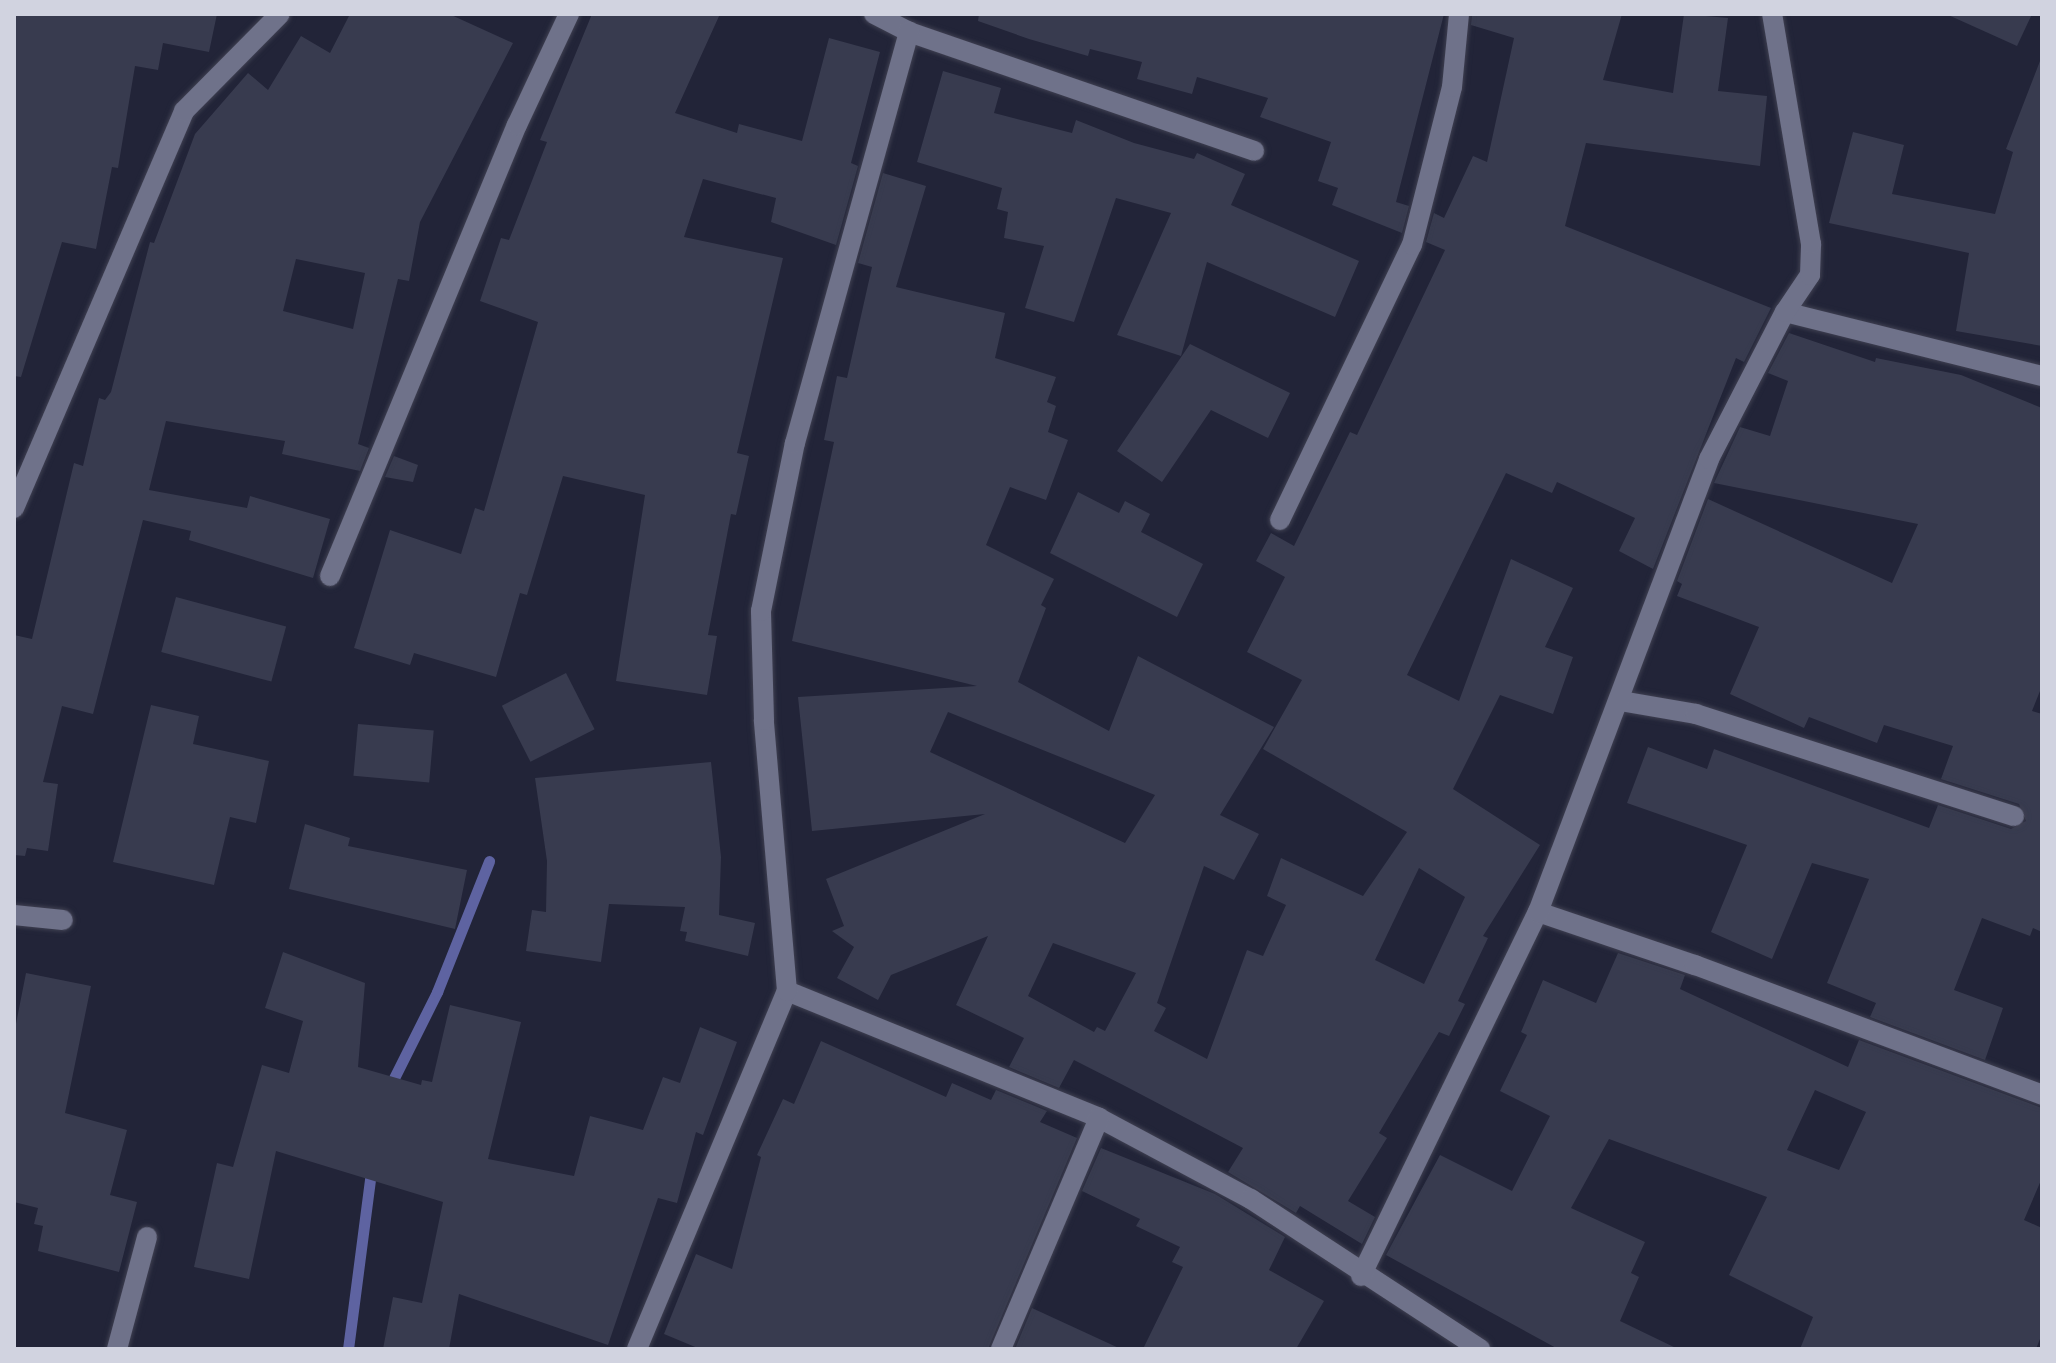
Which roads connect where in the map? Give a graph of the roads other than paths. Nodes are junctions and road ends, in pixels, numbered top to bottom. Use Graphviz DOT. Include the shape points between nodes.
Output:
graph roads {
  1 [pos="280,14"];
  2 [pos="569,14"];
  3 [pos="874,14"];
  4 [pos="1459,14"];
  5 [pos="1772,14"];
  6 [pos="909,32"];
  7 [pos="1254,151"];
  8 [pos="1785,312"];
  9 [pos="2042,376"];
  10 [pos="14,508"];
  11 [pos="1280,520"];
  12 [pos="330,576"];
  13 [pos="1621,701"];
  14 [pos="2014,816"];
  15 [pos="1538,912"];
  16 [pos="14,915"];
  17 [pos="63,920"];
  18 [pos="787,991"];
  19 [pos="2042,1095"];
  20 [pos="1099,1118"];
  21 [pos="147,1237"];
  22 [pos="1361,1276"];
  23 [pos="640,1348"];
  24 [pos="117,1349"];
  25 [pos="1001,1349"];
  26 [pos="1480,1349"];
  1 -- 10 [label="street" via="184,111"];
  2 -- 12 [label="street" via="504,154"];
  3 -- 6 [label="street"];
  4 -- 11 [label="street" via="1452,87 1412,245"];
  5 -- 8 [label="street" via="1811,244 1810,275"];
  6 -- 7 [label="street"];
  6 -- 18 [label="street" via="795,443 761,611 764,720"];
  8 -- 9 [label="street"];
  8 -- 13 [label="street" via="1709,459"];
  13 -- 14 [label="street" via="1696,714"];
  13 -- 15 [label="street"];
  15 -- 19 [label="street"];
  15 -- 22 [label="street"];
  16 -- 17 [label="street"];
  18 -- 20 [label="street"];
  18 -- 23 [label="street"];
  20 -- 22 [label="street" via="1251,1199"];
  20 -- 25 [label="street"];
  21 -- 24 [label="street"];
  22 -- 26 [label="street"];
}
